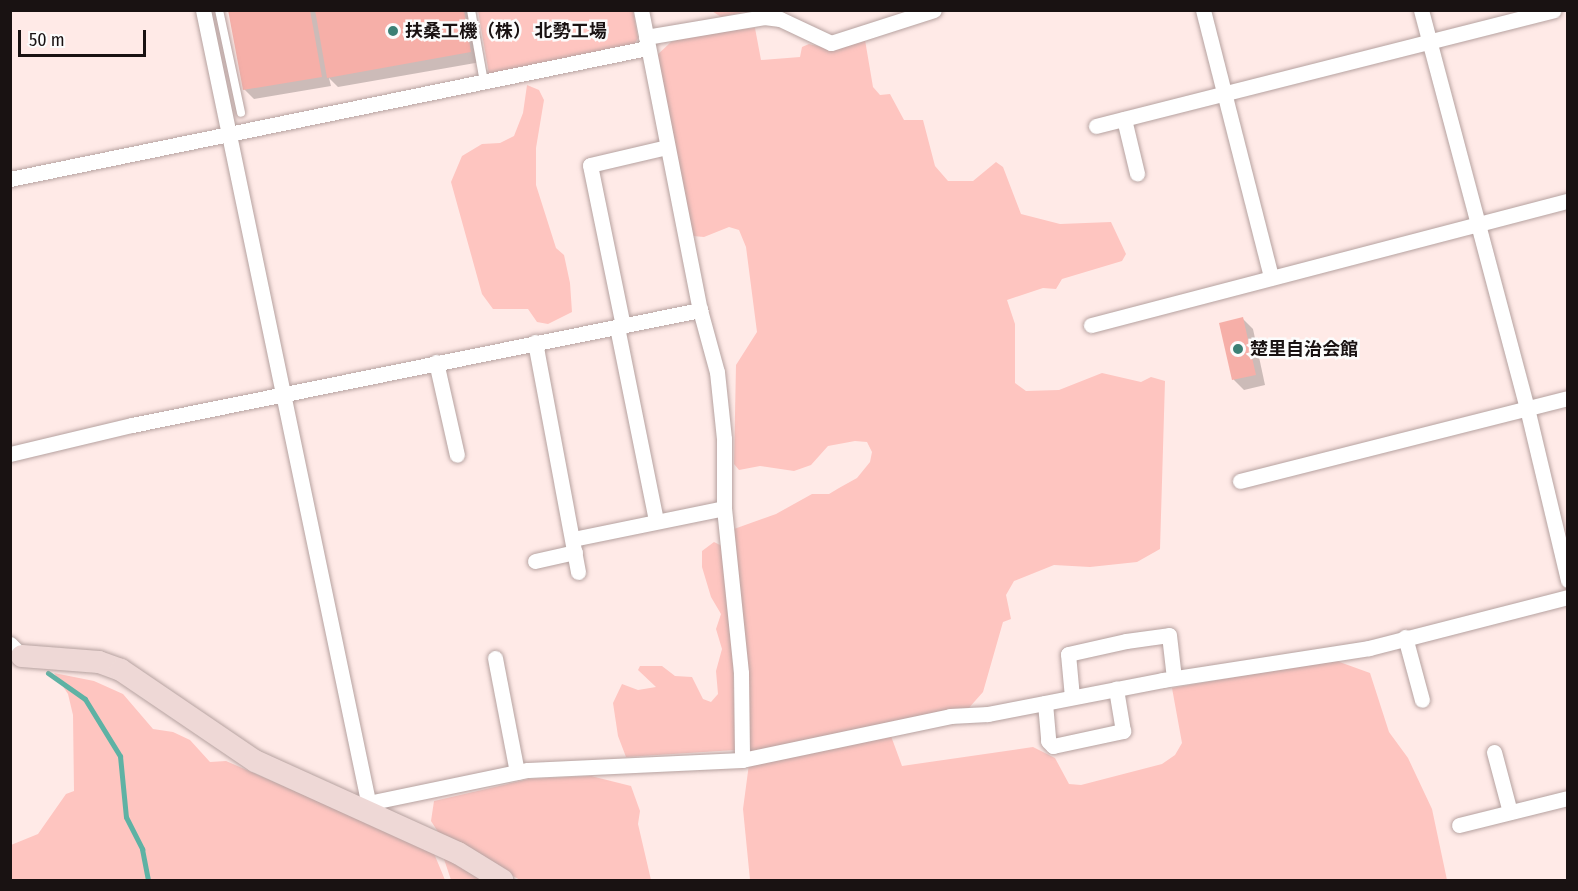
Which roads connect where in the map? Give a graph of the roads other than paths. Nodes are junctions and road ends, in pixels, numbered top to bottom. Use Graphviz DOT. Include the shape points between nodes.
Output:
graph roads {
  1 [pos="203,10"];
  2 [pos="219,10"];
  3 [pos="471,10"];
  4 [pos="641,10"];
  5 [pos="934,10"];
  6 [pos="1203,10"];
  7 [pos="1421,10"];
  8 [pos="1554,10"];
  9 [pos="647,42"];
  10 [pos="1429,43"];
  11 [pos="484,82"];
  12 [pos="1224,93"];
  13 [pos="241,113"];
  14 [pos="1124,119"];
  15 [pos="1096,126"];
  16 [pos="228,133"];
  17 [pos="667,147"];
  18 [pos="1137,173"];
  19 [pos="10,179"];
  20 [pos="1568,201"];
  21 [pos="1478,223"];
  22 [pos="1271,277"];
  23 [pos="700,310"];
  24 [pos="1091,325"];
  25 [pos="620,326"];
  26 [pos="535,342"];
  27 [pos="436,362"];
  28 [pos="283,393"];
  29 [pos="1568,398"];
  30 [pos="1527,408"];
  31 [pos="10,454"];
  32 [pos="457,455"];
  33 [pos="1240,481"];
  34 [pos="724,508"];
  35 [pos="656,520"];
  36 [pos="574,546"];
  37 [pos="536,561"];
  38 [pos="578,572"];
  39 [pos="1568,580"];
  40 [pos="1568,597"];
  41 [pos="1405,637"];
  42 [pos="14,652"];
  43 [pos="495,658"];
  44 [pos="1174,678"];
  45 [pos="1116,689"];
  46 [pos="1072,697"];
  47 [pos="1422,700"];
  48 [pos="1045,702"];
  49 [pos="1494,752"];
  50 [pos="742,759"];
  51 [pos="517,772"];
  52 [pos="1568,798"];
  53 [pos="369,807"];
  54 [pos="1510,812"];
  55 [pos="1459,825"];
  56 [pos="502,880"];
  1 -- 16 [label="street"];
  2 -- 13 [label="lane"];
  3 -- 11 [label="lane"];
  4 -- 9 [label="street"];
  5 -- 9 [label="street" via="831,43 764,17"];
  6 -- 12 [label="street"];
  7 -- 10 [label="street"];
  8 -- 10 [label="street"];
  9 -- 11 [label="street"];
  9 -- 17 [label="street"];
  10 -- 12 [label="street"];
  10 -- 21 [label="street"];
  11 -- 16 [label="street"];
  12 -- 14 [label="street"];
  12 -- 22 [label="street"];
  14 -- 15 [label="street"];
  14 -- 18 [label="street"];
  16 -- 19 [label="street"];
  16 -- 28 [label="street"];
  17 -- 23 [label="street"];
  17 -- 25 [label="street" via="591,165"];
  20 -- 21 [label="street"];
  21 -- 22 [label="street"];
  21 -- 30 [label="street"];
  22 -- 24 [label="street"];
  23 -- 25 [label="street"];
  23 -- 34 [label="street" via="718,383 724,439"];
  25 -- 26 [label="street"];
  25 -- 35 [label="street"];
  26 -- 27 [label="street"];
  26 -- 36 [label="street"];
  27 -- 28 [label="street"];
  27 -- 32 [label="street"];
  28 -- 31 [label="street"];
  28 -- 53 [label="street"];
  29 -- 30 [label="street"];
  30 -- 33 [label="street"];
  30 -- 39 [label="street"];
  34 -- 35 [label="street"];
  34 -- 50 [label="street" via="741,673"];
  35 -- 36 [label="street"];
  36 -- 37 [label="street"];
  36 -- 38 [label="street"];
  40 -- 41 [label="street"];
  41 -- 44 [label="street" via="1369,648"];
  41 -- 47 [label="street"];
  42 -- 53 [label="street" via="99,662 121,670 255,761"];
  43 -- 51 [label="street"];
  44 -- 45 [label="street"];
  44 -- 46 [label="street" via="1169,634 1126,641 1068,654"];
  45 -- 46 [label="street"];
  45 -- 48 [label="street" via="1123,731 1053,746 1048,741"];
  46 -- 48 [label="street"];
  48 -- 50 [label="street" via="950,716"];
  49 -- 54 [label="street"];
  50 -- 51 [label="street"];
  51 -- 53 [label="street"];
  52 -- 54 [label="street"];
  53 -- 56 [label="street"];
  54 -- 55 [label="street"];
}
